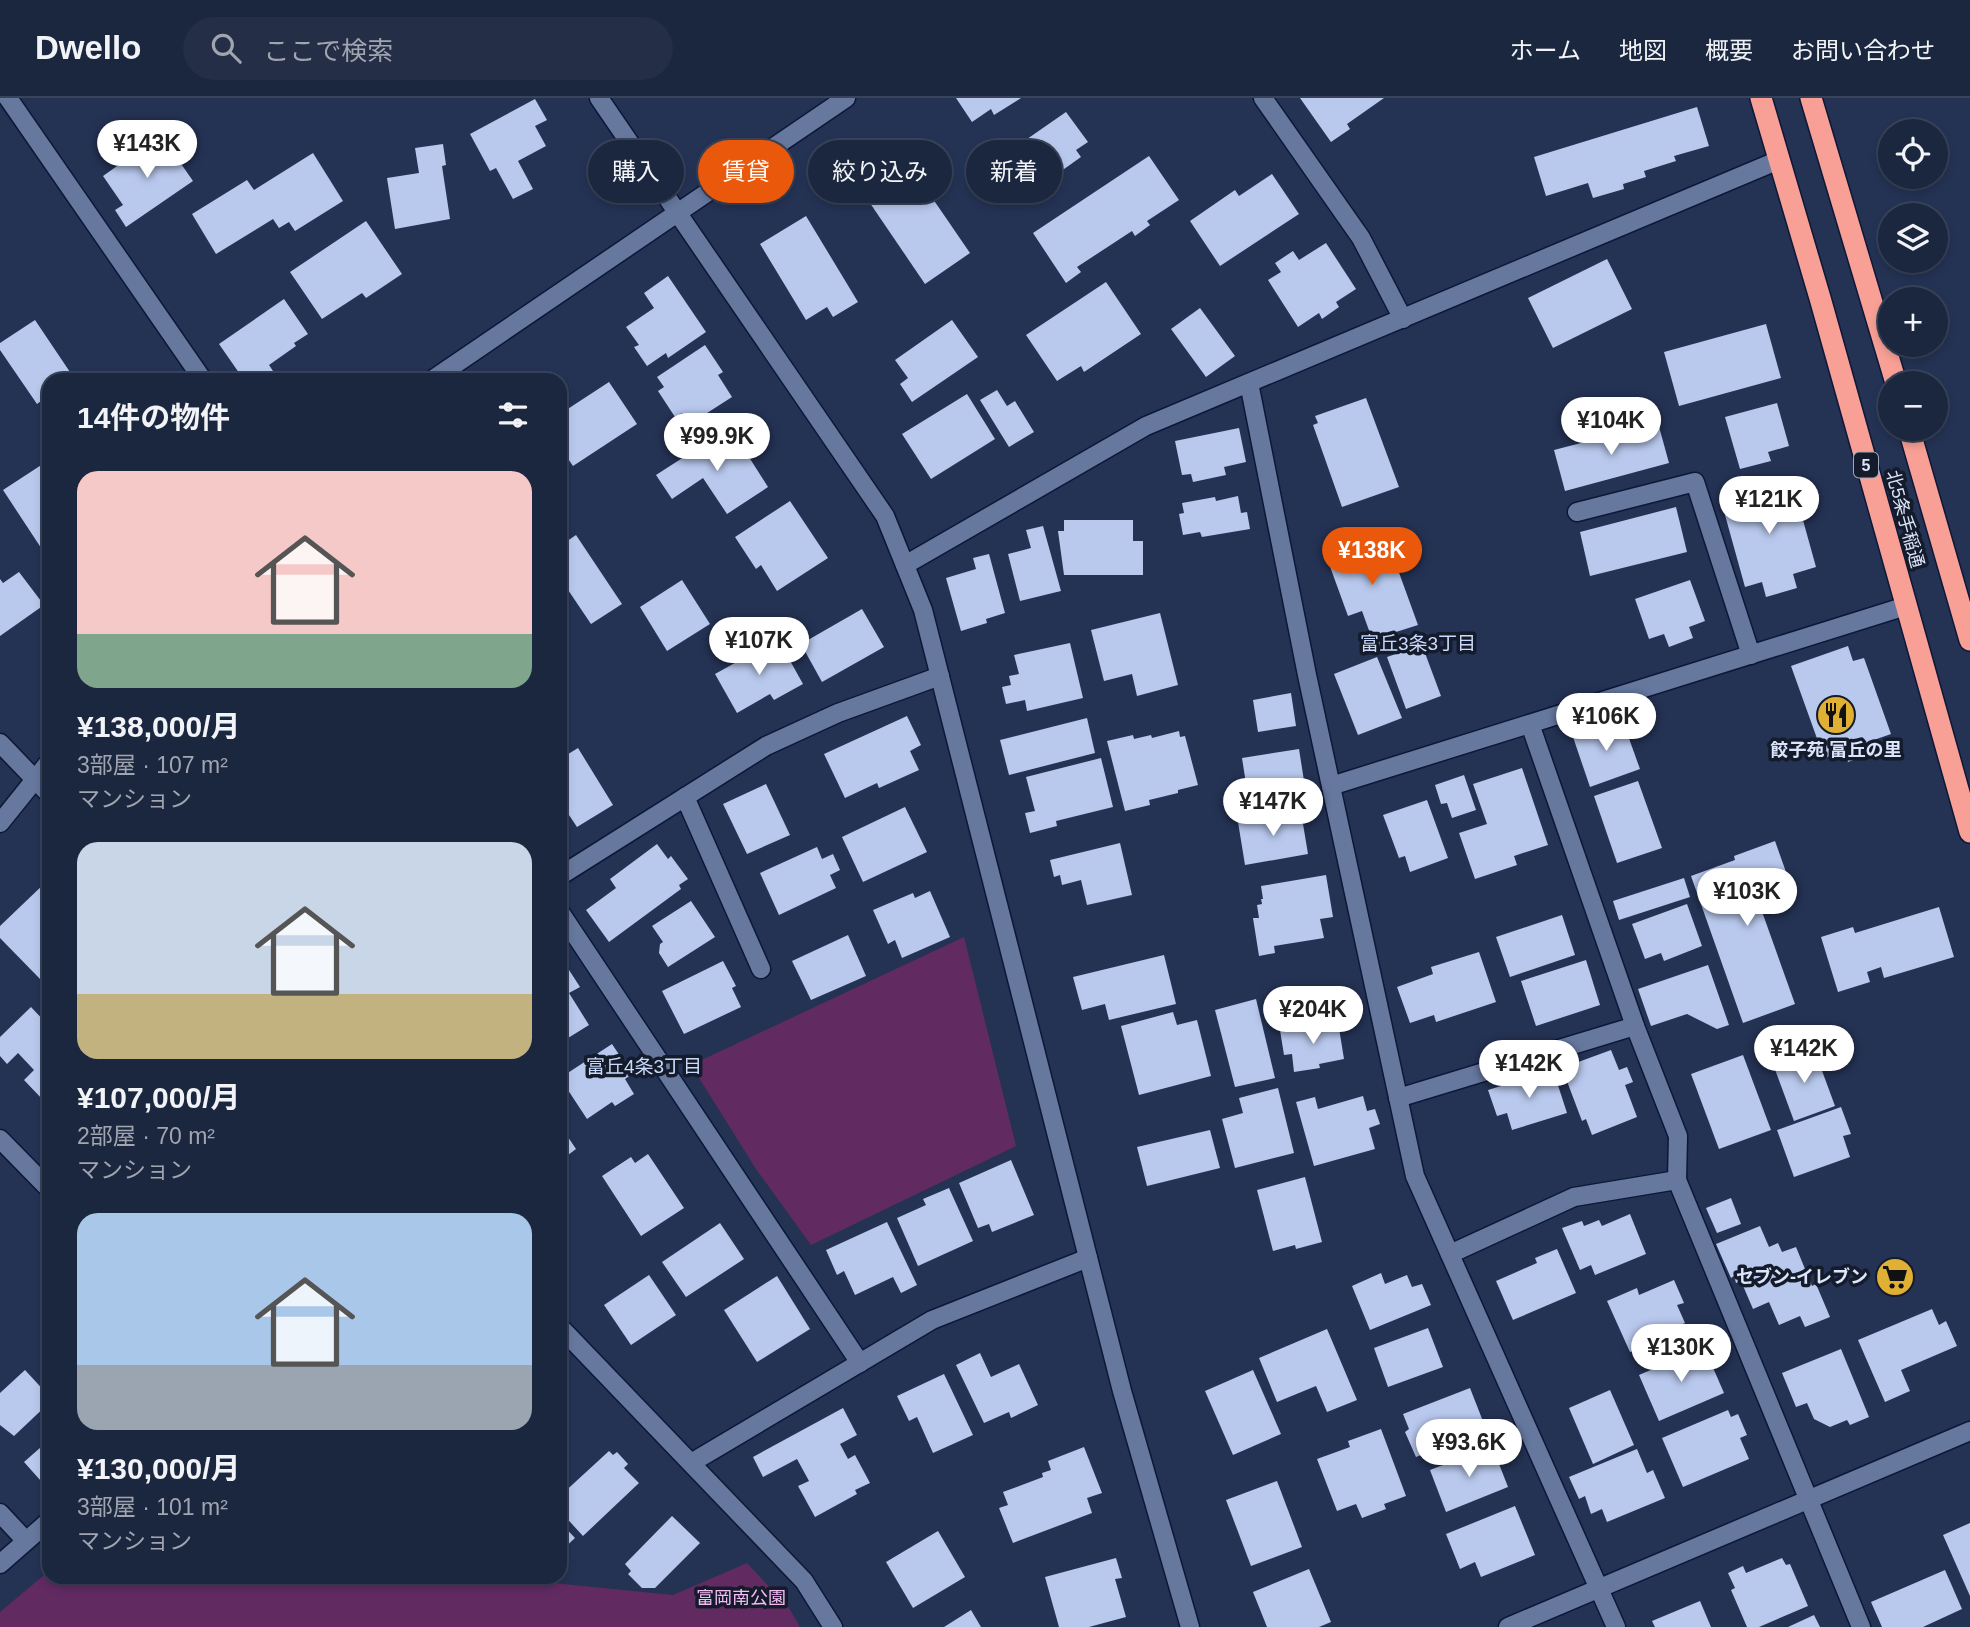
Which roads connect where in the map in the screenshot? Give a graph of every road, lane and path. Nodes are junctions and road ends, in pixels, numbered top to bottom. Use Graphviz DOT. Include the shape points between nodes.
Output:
graph roads {
  1 [pos="8,98"];
  2 [pos="599,98"];
  3 [pos="846,98"];
  4 [pos="1263,98"];
  5 [pos="1761,98"];
  6 [pos="1811,98"];
  7 [pos="1779,160"];
  8 [pos="678,213"];
  9 [pos="1403,319"];
  10 [pos="1892,371"];
  11 [pos="198,373"];
  12 [pos="442,373"];
  13 [pos="1249,383"];
  14 [pos="1912,441"];
  15 [pos="1577,512"];
  16 [pos="905,565"];
  17 [pos="1906,606"];
  18 [pos="1970,640"];
  19 [pos="1751,655"];
  20 [pos="940,676"];
  21 [pos="1530,724"];
  22 [pos="0,743"];
  23 [pos="42,770"];
  24 [pos="35,779"];
  25 [pos="42,786"];
  26 [pos="1331,786"];
  27 [pos="685,797"];
  28 [pos="0,823"];
  29 [pos="1970,832"];
  30 [pos="567,872"];
  31 [pos="567,923"];
  32 [pos="761,969"];
  33 [pos="1635,1026"];
  34 [pos="1398,1098"];
  35 [pos="0,1139"];
  36 [pos="1677,1180"];
  37 [pos="42,1182"];
  38 [pos="1450,1254"];
  39 [pos="1088,1258"];
  40 [pos="567,1334"];
  41 [pos="860,1363"];
  42 [pos="1970,1430"];
  43 [pos="691,1463"];
  44 [pos="1808,1500"];
  45 [pos="0,1513"];
  46 [pos="42,1527"];
  47 [pos="26,1541"];
  48 [pos="0,1564"];
  49 [pos="1598,1589"];
  50 [pos="833,1627"];
  51 [pos="1191,1627"];
  52 [pos="1508,1627"];
  53 [pos="1616,1627"];
  54 [pos="1861,1627"];
  1 -- 11 [label="street"];
  2 -- 8 [label="street"];
  3 -- 8 [label="street"];
  4 -- 9 [label="street" via="1361,238"];
  5 -- 7 [label="highway, 北5条手稲通 / 5"];
  6 -- 10 [label="highway"];
  7 -- 9 [label="street"];
  7 -- 17 [label="highway, 北5条手稲通 / 5"];
  8 -- 12 [label="street"];
  8 -- 16 [label="street" via="886,516"];
  9 -- 13 [label="street"];
  13 -- 16 [label="street" via="1146,426"];
  13 -- 26 [label="street"];
  14 -- 18 [label="highway, 北5条手稲通"];
  15 -- 19 [label="street" via="1695,482"];
  16 -- 20 [label="street" via="923,610"];
  17 -- 19 [label="street"];
  17 -- 29 [label="highway, 北5条手稲通 / 5"];
  19 -- 21 [label="street"];
  20 -- 27 [label="street" via="838,713 766,746"];
  20 -- 39 [label="street"];
  21 -- 26 [label="street"];
  21 -- 33 [label="street"];
  22 -- 24 [label="street"];
  23 -- 24 [label="street"];
  24 -- 25 [label="street"];
  24 -- 28 [label="street"];
  26 -- 34 [label="street"];
  27 -- 30 [label="street"];
  27 -- 32 [label="street"];
  31 -- 41 [label="street"];
  33 -- 34 [label="street"];
  33 -- 36 [label="street" via="1678,1136"];
  34 -- 38 [label="street" via="1415,1176"];
  35 -- 37 [label="street"];
  36 -- 38 [label="street" via="1574,1197"];
  36 -- 44 [label="street"];
  38 -- 49 [label="street"];
  39 -- 41 [label="street" via="932,1320"];
  39 -- 51 [label="street"];
  40 -- 43 [label="street"];
  41 -- 43 [label="street"];
  42 -- 44 [label="street"];
  43 -- 50 [label="street" via="804,1581"];
  44 -- 49 [label="street"];
  44 -- 54 [label="street"];
  45 -- 47 [label="street"];
  46 -- 47 [label="street"];
  47 -- 48 [label="street"];
  49 -- 52 [label="street"];
  49 -- 53 [label="street"];
}
